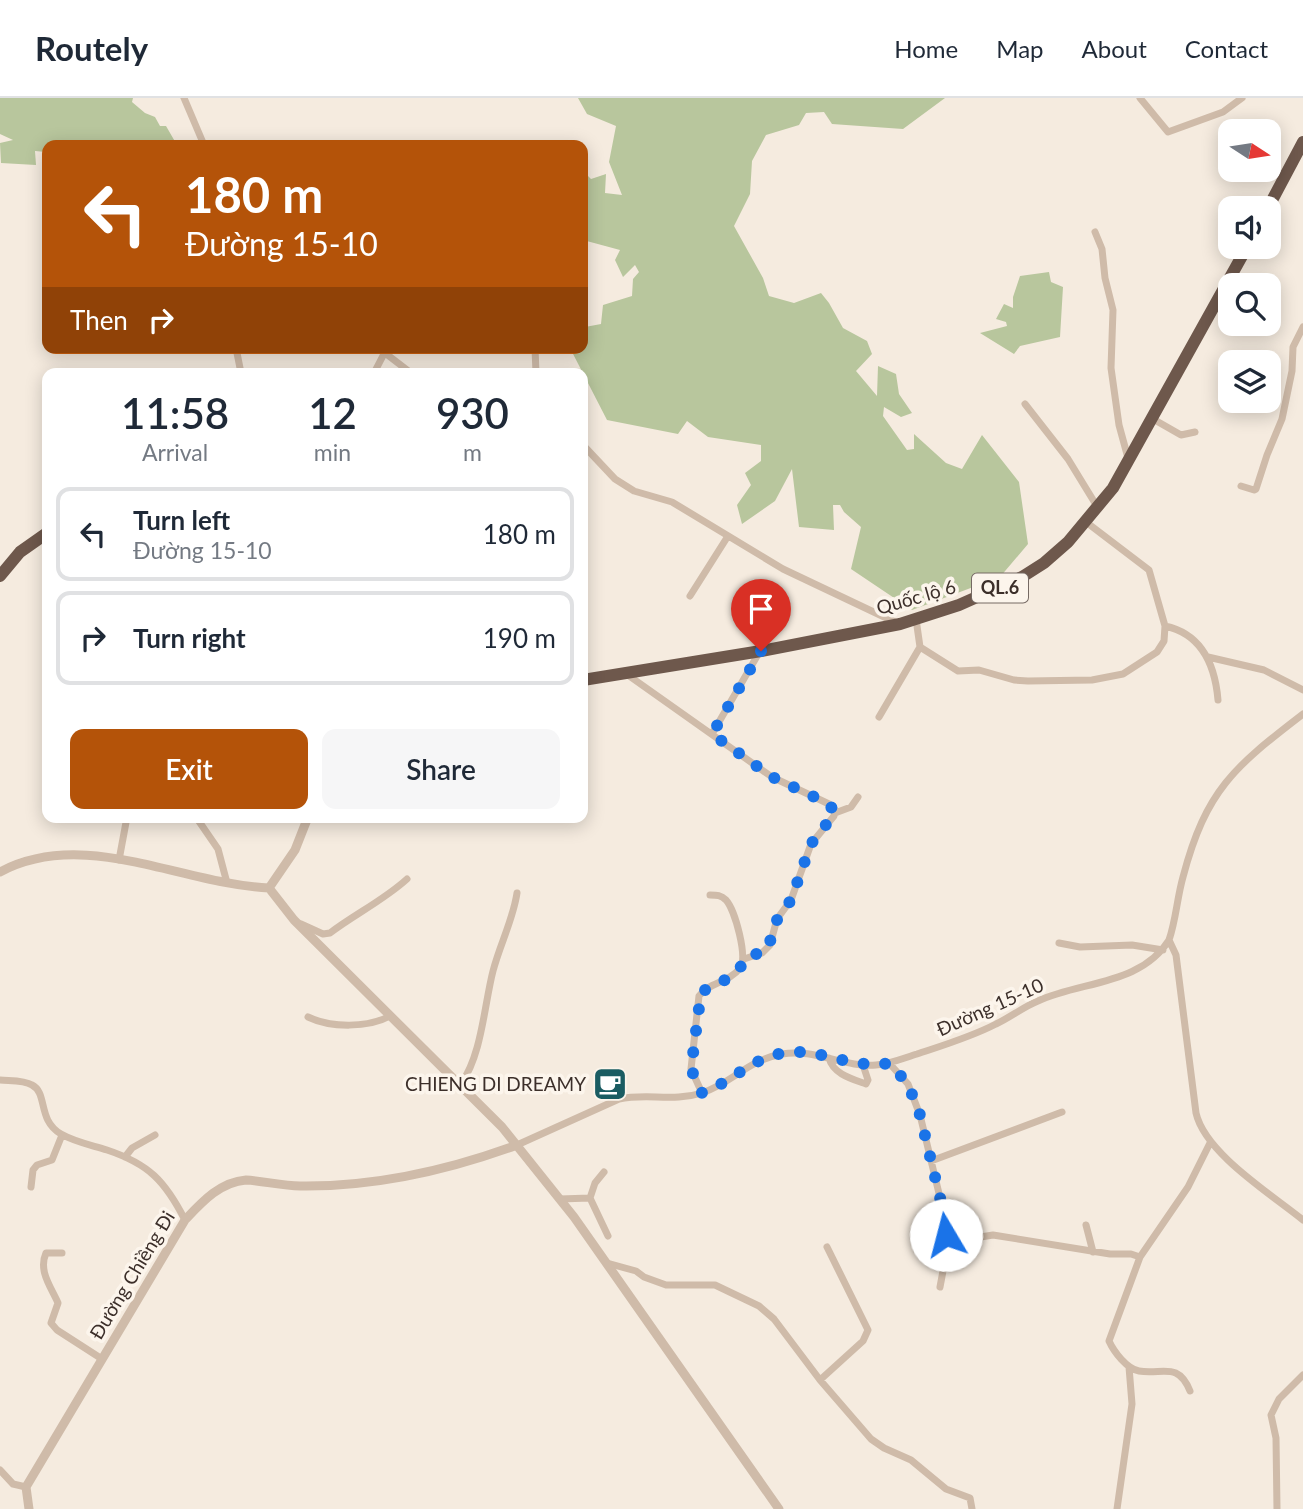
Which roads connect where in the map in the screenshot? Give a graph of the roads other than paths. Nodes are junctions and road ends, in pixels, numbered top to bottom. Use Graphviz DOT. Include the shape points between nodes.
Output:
graph roads {
  1 [pos="184,98"];
  2 [pos="1140,98"];
  3 [pos="1242,98"];
  4 [pos="202,140"];
  5 [pos="1303,142"];
  6 [pos="1274,196"];
  7 [pos="1095,232"];
  8 [pos="1240,259"];
  9 [pos="1303,327"];
  10 [pos="389,354"];
  11 [pos="405,368"];
  12 [pos="1025,404"];
  13 [pos="1153,419"];
  14 [pos="1195,432"];
  15 [pos="588,450"];
  16 [pos="1129,462"];
  17 [pos="1241,486"];
  18 [pos="1098,508"];
  19 [pos="1086,522"];
  20 [pos="728,536"];
  21 [pos="42,537"];
  22 [pos="0,576"];
  23 [pos="690,596"];
  24 [pos="916,619"];
  25 [pos="900,624"];
  26 [pos="1165,626"];
  27 [pos="920,647"];
  28 [pos="761,651"];
  29 [pos="1209,657"];
  30 [pos="625,672"];
  31 [pos="588,679"];
  32 [pos="1303,690"];
  33 [pos="1218,700"];
  34 [pos="1303,714"];
  35 [pos="879,717"];
  36 [pos="712,734"];
  37 [pos="859,797"];
  38 [pos="835,813"];
  39 [pos="126,823"];
  40 [pos="200,823"];
  41 [pos="306,823"];
  42 [pos="119,860"];
  43 [pos="0,872"];
  44 [pos="407,879"];
  45 [pos="227,883"];
  46 [pos="270,888"];
  47 [pos="517,893"];
  48 [pos="710,895"];
  49 [pos="295,920"];
  50 [pos="1170,940"];
  51 [pos="1059,943"];
  52 [pos="1164,950"];
  53 [pos="744,959"];
  54 [pos="390,1016"];
  55 [pos="308,1017"];
  56 [pos="829,1058"];
  57 [pos="889,1063"];
  58 [pos="863,1065"];
  59 [pos="0,1080"];
  60 [pos="461,1084"];
  61 [pos="702,1093"];
  62 [pos="1062,1112"];
  63 [pos="62,1135"];
  64 [pos="155,1135"];
  65 [pos="1210,1143"];
  66 [pos="517,1145"];
  67 [pos="125,1157"];
  68 [pos="931,1161"];
  69 [pos="604,1172"];
  70 [pos="31,1187"];
  71 [pos="590,1198"];
  72 [pos="560,1199"];
  73 [pos="185,1220"];
  74 [pos="1303,1220"];
  75 [pos="1086,1224"];
  76 [pos="945,1230"];
  77 [pos="608,1236"];
  78 [pos="827,1247"];
  79 [pos="1093,1252"];
  80 [pos="62,1254"];
  81 [pos="1140,1257"];
  82 [pos="607,1263"];
  83 [pos="940,1287"];
  84 [pos="102,1359"];
  85 [pos="1129,1367"];
  86 [pos="1303,1375"];
  87 [pos="820,1380"];
  88 [pos="1190,1391"];
  89 [pos="0,1470"];
  90 [pos="26,1487"];
  91 [pos="28,1509"];
  92 [pos="779,1509"];
  93 [pos="972,1509"];
  94 [pos="1116,1509"];
  95 [pos="1277,1509"];
  1 -- 4 [label="street"];
  2 -- 3 [label="street" via="1168,132 1223,112"];
  5 -- 6 [label="highway"];
  7 -- 16 [label="street" via="1113,310 1111,368"];
  8 -- 13 [label="highway, Quốc lộ 6 / QL.6"];
  9 -- 17 [label="street" via="1293,347 1281,424 1256,489"];
  10 -- 11 [label="street"];
  12 -- 18 [label="street" via="1068,459"];
  13 -- 14 [label="street" via="1181,435"];
  13 -- 16 [label="highway, Quốc lộ 6 / QL.6"];
  15 -- 20 [label="street" via="615,479 634,491 672,502"];
  16 -- 18 [label="highway, Quốc lộ 6 / QL.6"];
  18 -- 19 [label="highway, Quốc lộ 6 / QL.6"];
  19 -- 24 [label="highway, Quốc lộ 6 / QL.6" via="1052,556 1022,577"];
  19 -- 26 [label="street" via="1149,570"];
  20 -- 23 [label="street"];
  20 -- 25 [label="street" via="783,569"];
  21 -- 22 [label="highway" via="20,552"];
  24 -- 25 [label="highway, Quốc lộ 6 / QL.6"];
  24 -- 27 [label="street"];
  25 -- 28 [label="highway, Quốc lộ 6 / QL.6"];
  26 -- 27 [label="street" via="1157,652 1123,674 1092,680 1019,681 979,670 958,671"];
  26 -- 29 [label="street" via="1189,635"];
  27 -- 35 [label="street"];
  28 -- 30 [label="highway, Quốc lộ 6 / QL.6"];
  28 -- 36 [label="street"];
  29 -- 32 [label="street" via="1264,670"];
  29 -- 33 [label="street"];
  30 -- 31 [label="highway, Quốc lộ 6 / QL.6"];
  30 -- 36 [label="street"];
  34 -- 50 [label="street, Đường 15-10" via="1243,762 1215,796 1191,848"];
  36 -- 38 [label="street" via="772,777 829,804"];
  37 -- 38 [label="street" via="851,807"];
  38 -- 53 [label="street" via="811,844 768,949"];
  39 -- 42 [label="street"];
  40 -- 45 [label="street" via="218,849"];
  41 -- 46 [label="street" via="295,850"];
  42 -- 43 [label="street" via="53,854"];
  42 -- 45 [label="street"];
  44 -- 49 [label="street" via="327,934"];
  45 -- 46 [label="street"];
  46 -- 49 [label="street"];
  47 -- 60 [label="street" via="473,1061"];
  48 -- 53 [label="street" via="727,901"];
  49 -- 54 [label="street"];
  50 -- 52 [label="street, Đường 15-10"];
  50 -- 65 [label="street" via="1176,955 1196,1113"];
  51 -- 52 [label="street"];
  52 -- 57 [label="street, Đường 15-10" via="1122,975 1046,998 980,1032"];
  53 -- 61 [label="street" via="732,977 699,996 691,1069"];
  54 -- 55 [label="street" via="342,1026"];
  54 -- 60 [label="street"];
  56 -- 58 [label="street, Đường 15-10"];
  56 -- 58 [label="street" via="836,1070 866,1084"];
  56 -- 61 [label="street, Đường 15-10" via="798,1052 767,1056"];
  57 -- 58 [label="street, Đường 15-10"];
  57 -- 68 [label="street" via="910,1089"];
  59 -- 63 [label="street" via="35,1086 44,1115"];
  60 -- 66 [label="street"];
  61 -- 66 [label="street, Đường 15-10" via="618,1100"];
  62 -- 68 [label="street"];
  63 -- 67 [label="street"];
  63 -- 70 [label="street" via="52,1160 33,1170"];
  64 -- 67 [label="street"];
  65 -- 74 [label="street"];
  65 -- 81 [label="street" via="1188,1186"];
  66 -- 72 [label="street"];
  66 -- 73 [label="street, Đường Chiềng Đi" via="442,1168 376,1180 296,1186 238,1181 212,1194"];
  67 -- 73 [label="street" via="166,1186"];
  68 -- 76 [label="street"];
  69 -- 71 [label="street"];
  71 -- 72 [label="street"];
  71 -- 77 [label="street"];
  72 -- 82 [label="street"];
  73 -- 84 [label="street, Đường Chiềng Đi"];
  75 -- 79 [label="street"];
  76 -- 79 [label="street" via="948,1237 962,1240 993,1235"];
  76 -- 83 [label="street" via="937,1252 943,1271"];
  78 -- 87 [label="street" via="868,1330 863,1341"];
  79 -- 81 [label="street"];
  80 -- 84 [label="street" via="46,1254 44,1259 46,1281 58,1303 51,1323"];
  81 -- 85 [label="street" via="1110,1334 1111,1345"];
  82 -- 87 [label="street" via="666,1285 715,1286 758,1306"];
  82 -- 92 [label="street"];
  84 -- 90 [label="street, Đường Chiềng Đi"];
  85 -- 88 [label="street" via="1174,1372"];
  85 -- 94 [label="street" via="1132,1404"];
  86 -- 95 [label="street" via="1279,1399 1271,1415 1276,1438"];
  87 -- 93 [label="street" via="871,1438 911,1460 946,1489 970,1498"];
  89 -- 90 [label="street" via="13,1483"];
  90 -- 91 [label="street"];
}
